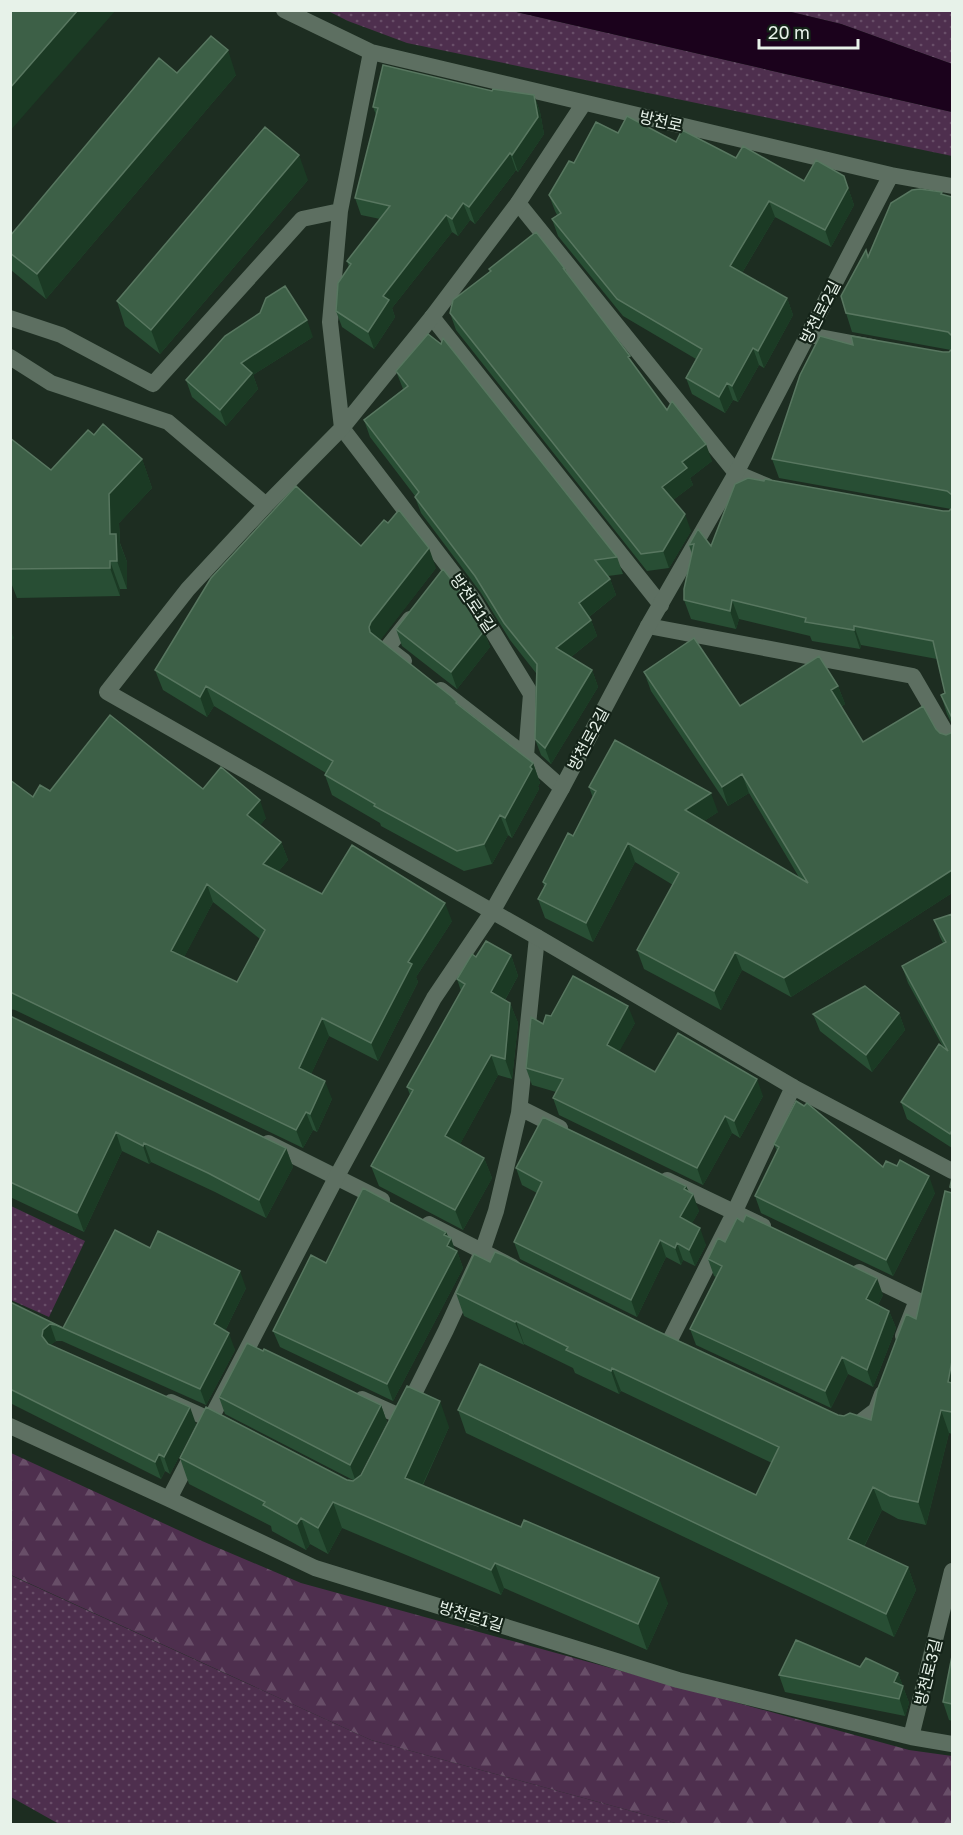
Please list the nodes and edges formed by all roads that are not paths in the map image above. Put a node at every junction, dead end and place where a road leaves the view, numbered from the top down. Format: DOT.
graph roads {
  1 [pos="284,10"];
  2 [pos="371,52"];
  3 [pos="584,103"];
  4 [pos="891,175"];
  5 [pos="952,186"];
  6 [pos="518,203"];
  7 [pos="340,212"];
  8 [pos="432,317"];
  9 [pos="10,318"];
  10 [pos="809,335"];
  11 [pos="886,349"];
  12 [pos="10,357"];
  13 [pos="342,428"];
  14 [pos="736,473"];
  15 [pos="788,490"];
  16 [pos="266,505"];
  17 [pos="661,605"];
  18 [pos="417,611"];
  19 [pos="648,626"];
  20 [pos="952,742"];
  21 [pos="525,756"];
  22 [pos="562,788"];
  23 [pos="492,912"];
  24 [pos="537,937"];
  25 [pos="793,1087"];
  26 [pos="520,1108"];
  27 [pos="573,1134"];
  28 [pos="257,1137"];
  29 [pos="648,1171"];
  30 [pos="952,1171"];
  31 [pos="337,1176"];
  32 [pos="734,1212"];
  33 [pos="777,1233"];
  34 [pos="482,1252"];
  35 [pos="842,1264"];
  36 [pos="522,1272"];
  37 [pos="668,1344"];
  38 [pos="896,1355"];
  39 [pos="888,1377"];
  40 [pos="348,1392"];
  41 [pos="157,1395"];
  42 [pos="211,1419"];
  43 [pos="830,1419"];
  44 [pos="10,1426"];
  45 [pos="233,1430"];
  46 [pos="169,1499"];
  47 [pos="952,1571"];
  48 [pos="911,1737"];
  49 [pos="952,1744"];
  1 -- 2 [label="street, 방천로"];
  2 -- 3 [label="street, 방천로"];
  2 -- 7 [label="street"];
  3 -- 4 [label="street, 방천로"];
  3 -- 6 [label="street"];
  4 -- 5 [label="street, 방천로"];
  4 -- 10 [label="street, 방천로2길"];
  6 -- 8 [label="street"];
  6 -- 14 [label="street"];
  7 -- 9 [label="street"];
  7 -- 13 [label="street"];
  8 -- 13 [label="street"];
  8 -- 17 [label="street"];
  10 -- 11 [label="street"];
  10 -- 14 [label="street, 방천로2길"];
  12 -- 16 [label="street"];
  13 -- 16 [label="street"];
  13 -- 21 [label="street, 방천로1길"];
  14 -- 15 [label="street"];
  14 -- 17 [label="street, 방천로2길"];
  16 -- 23 [label="street"];
  17 -- 19 [label="street, 방천로2길"];
  18 -- 21 [label="street"];
  19 -- 20 [label="street"];
  19 -- 22 [label="street, 방천로2길"];
  21 -- 22 [label="street"];
  22 -- 23 [label="street, 방천로2길"];
  23 -- 24 [label="street"];
  23 -- 31 [label="street, 방천로2길"];
  24 -- 25 [label="street"];
  24 -- 26 [label="street"];
  25 -- 30 [label="street"];
  25 -- 32 [label="street"];
  26 -- 27 [label="street"];
  26 -- 34 [label="street"];
  28 -- 31 [label="street"];
  29 -- 32 [label="street"];
  31 -- 34 [label="street"];
  31 -- 42 [label="street, 방천로2길"];
  32 -- 33 [label="street"];
  32 -- 37 [label="street"];
  34 -- 36 [label="street"];
  34 -- 40 [label="street"];
  35 -- 38 [label="street"];
  39 -- 43 [label="street"];
  41 -- 42 [label="street"];
  42 -- 45 [label="street"];
  42 -- 46 [label="street, 방천로2길"];
  44 -- 46 [label="street, 방천로1길"];
  46 -- 48 [label="street, 방천로1길"];
  47 -- 48 [label="street, 방천로3길"];
  48 -- 49 [label="street, 방천로1길"];
}
